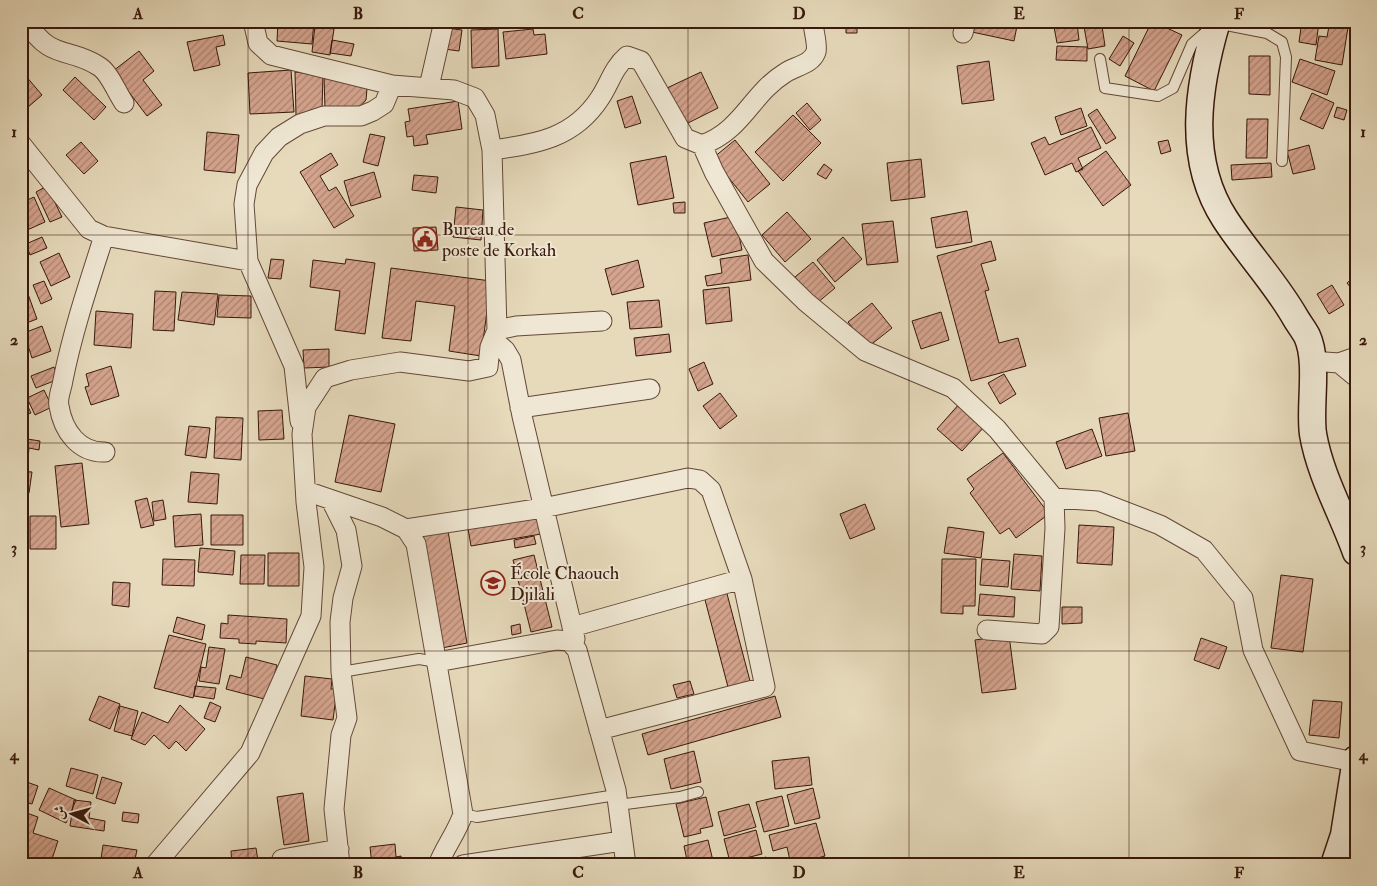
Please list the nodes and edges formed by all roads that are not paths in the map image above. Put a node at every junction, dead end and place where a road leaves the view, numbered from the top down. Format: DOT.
graph roads {
  1 [pos="26,21"];
  2 [pos="254,21"];
  3 [pos="444,21"];
  4 [pos="813,21"];
  5 [pos="1217,22"];
  6 [pos="1100,59"];
  7 [pos="392,85"];
  8 [pos="428,87"];
  9 [pos="124,104"];
  10 [pos="21,144"];
  11 [pos="702,145"];
  12 [pos="492,150"];
  13 [pos="1282,161"];
  14 [pos="104,236"];
  15 [pos="248,261"];
  16 [pos="602,320"];
  17 [pos="495,335"];
  18 [pos="1311,360"];
  19 [pos="1347,360"];
  20 [pos="1356,377"];
  21 [pos="650,389"];
  22 [pos="520,408"];
  23 [pos="105,452"];
  24 [pos="304,462"];
  25 [pos="306,491"];
  26 [pos="1054,498"];
  27 [pos="331,500"];
  28 [pos="543,508"];
  29 [pos="406,529"];
  30 [pos="1354,544"];
  31 [pos="742,579"];
  32 [pos="572,627"];
  33 [pos="988,630"];
  34 [pos="577,650"];
  35 [pos="437,662"];
  36 [pos="341,672"];
  37 [pos="599,730"];
  38 [pos="1356,761"];
  39 [pos="698,792"];
  40 [pos="617,800"];
  41 [pos="463,814"];
  42 [pos="622,841"];
  43 [pos="339,857"];
  44 [pos="21,861"];
  45 [pos="23,865"];
  46 [pos="155,865"];
  47 [pos="283,865"];
  48 [pos="438,865"];
  49 [pos="462,865"];
  50 [pos="626,865"];
  51 [pos="1334,865"];
  1 -- 9 [label="street"];
  2 -- 7 [label="street"];
  3 -- 8 [label="street"];
  4 -- 11 [label="street"];
  5 -- 6 [label="lane"];
  5 -- 13 [label="lane"];
  5 -- 18 [label="main road"];
  7 -- 8 [label="street"];
  7 -- 15 [label="street"];
  8 -- 12 [label="street"];
  10 -- 14 [label="street"];
  11 -- 12 [label="street"];
  11 -- 26 [label="street"];
  12 -- 17 [label="street"];
  14 -- 15 [label="street"];
  14 -- 23 [label="street"];
  15 -- 24 [label="street"];
  16 -- 17 [label="street"];
  17 -- 22 [label="street"];
  17 -- 24 [label="street"];
  18 -- 19 [label="street"];
  18 -- 30 [label="main road"];
  19 -- 20 [label="street"];
  21 -- 22 [label="street"];
  22 -- 28 [label="street"];
  24 -- 25 [label="street"];
  25 -- 27 [label="street"];
  25 -- 46 [label="street"];
  26 -- 33 [label="street"];
  26 -- 38 [label="street"];
  27 -- 29 [label="street"];
  27 -- 36 [label="street"];
  28 -- 29 [label="street"];
  28 -- 31 [label="street"];
  28 -- 32 [label="street"];
  29 -- 35 [label="street"];
  31 -- 32 [label="street"];
  31 -- 37 [label="street"];
  32 -- 34 [label="street"];
  34 -- 35 [label="street"];
  34 -- 37 [label="street"];
  35 -- 36 [label="lane"];
  35 -- 41 [label="street"];
  36 -- 43 [label="street"];
  37 -- 40 [label="street"];
  38 -- 51 [label="main road"];
  39 -- 40 [label="lane"];
  40 -- 41 [label="lane"];
  40 -- 42 [label="street"];
  41 -- 48 [label="street"];
  42 -- 49 [label="street"];
  42 -- 50 [label="street"];
  43 -- 47 [label="street"];
  44 -- 45 [label="lane"];
}
